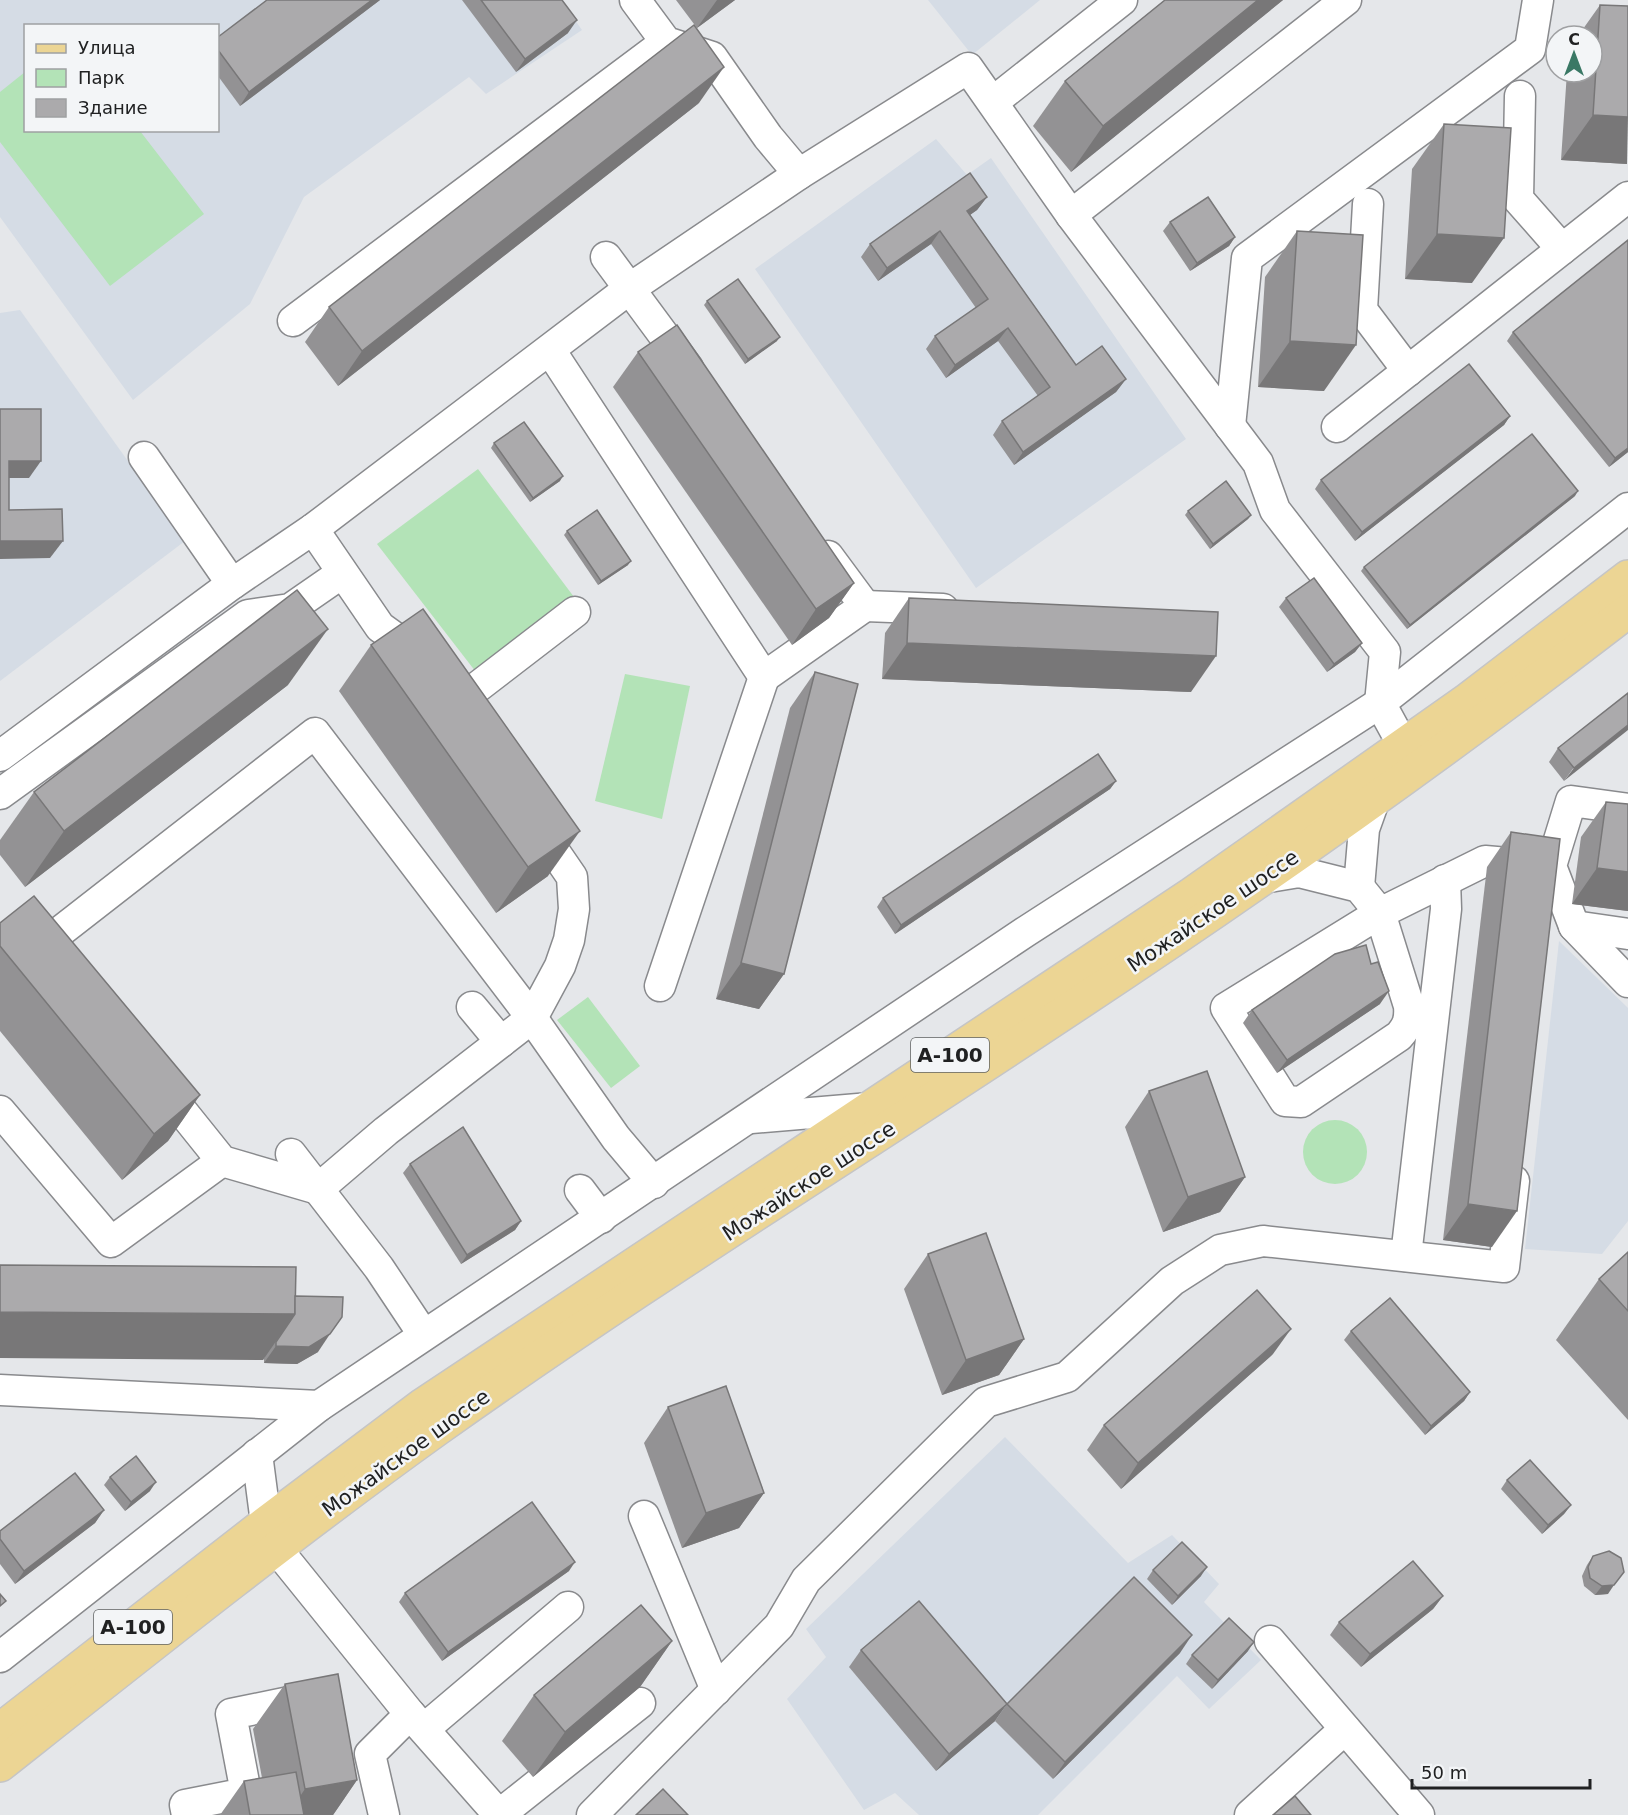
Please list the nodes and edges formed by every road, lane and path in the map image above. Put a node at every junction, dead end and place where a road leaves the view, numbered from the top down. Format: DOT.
graph roads {
  1 [pos="635,0"];
  2 [pos="1122,0"];
  3 [pos="1346,0"];
  4 [pos="1538,0"];
  5 [pos="666,42"];
  6 [pos="1520,96"];
  7 [pos="993,102"];
  8 [pos="799,174"];
  9 [pos="1628,197"];
  10 [pos="1368,204"];
  11 [pos="1071,215"];
  12 [pos="1562,249"];
  13 [pos="606,257"];
  14 [pos="629,289"];
  15 [pos="293,321"];
  16 [pos="550,350"];
  17 [pos="1408,371"];
  18 [pos="708,395"];
  19 [pos="1230,426"];
  20 [pos="1337,427"];
  21 [pos="144,457"];
  22 [pos="1628,508"];
  23 [pos="313,529"];
  24 [pos="808,529"];
  25 [pos="342,573"];
  26 [pos="1628,577"];
  27 [pos="232,584"];
  28 [pos="865,606"];
  29 [pos="969,610"];
  30 [pos="1628,611"];
  31 [pos="575,612"];
  32 [pos="765,677"];
  33 [pos="1380,703"];
  34 [pos="454,705"];
  35 [pos="473,734"];
  36 [pos="1402,745"];
  37 [pos="0,756"];
  38 [pos="0,794"];
  39 [pos="520,801"];
  40 [pos="1374,801"];
  41 [pos="1628,809"];
  42 [pos="1551,866"];
  43 [pos="1263,878"];
  44 [pos="1445,880"];
  45 [pos="1359,887"];
  46 [pos="1380,913"];
  47 [pos="1544,925"];
  48 [pos="1574,926"];
  49 [pos="1628,934"];
  50 [pos="1628,982"];
  51 [pos="81,983"];
  52 [pos="660,986"];
  53 [pos="472,1007"];
  54 [pos="532,1018"];
  55 [pos="501,1042"];
  56 [pos="147,1067"];
  57 [pos="870,1108"];
  58 [pos="0,1111"];
  59 [pos="747,1119"];
  60 [pos="1518,1149"];
  61 [pos="291,1154"];
  62 [pos="222,1161"];
  63 [pos="654,1183"];
  64 [pos="318,1189"];
  65 [pos="580,1190"];
  66 [pos="601,1218"];
  67 [pos="1406,1256"];
  68 [pos="423,1334"];
  69 [pos="0,1390"];
  70 [pos="319,1406"];
  71 [pos="257,1454"];
  72 [pos="644,1516"];
  73 [pos="271,1535"];
  74 [pos="568,1607"];
  75 [pos="1270,1641"];
  76 [pos="0,1657"];
  77 [pos="716,1689"];
  78 [pos="304,1700"];
  79 [pos="640,1703"];
  80 [pos="417,1722"];
  81 [pos="1345,1729"];
  82 [pos="0,1730"];
  83 [pos="0,1765"];
  84 [pos="187,1815"];
  85 [pos="384,1815"];
  86 [pos="499,1815"];
  87 [pos="592,1815"];
  88 [pos="1250,1815"];
  89 [pos="1419,1815"];
  1 -- 5 [label="street"];
  2 -- 7 [label="street"];
  3 -- 11 [label="street"];
  4 -- 19 [label="street"];
  5 -- 8 [label="street"];
  5 -- 15 [label="street"];
  6 -- 12 [label="street"];
  7 -- 8 [label="street"];
  7 -- 11 [label="street"];
  8 -- 14 [label="street"];
  9 -- 12 [label="street"];
  10 -- 17 [label="street"];
  11 -- 19 [label="street"];
  12 -- 17 [label="street"];
  13 -- 14 [label="street"];
  14 -- 16 [label="street"];
  14 -- 18 [label="street"];
  16 -- 23 [label="street"];
  16 -- 32 [label="street"];
  17 -- 20 [label="street"];
  19 -- 33 [label="street"];
  21 -- 27 [label="street"];
  22 -- 33 [label="street"];
  23 -- 25 [label="street"];
  23 -- 27 [label="street"];
  24 -- 28 [label="street"];
  25 -- 34 [label="street"];
  25 -- 38 [label="street"];
  26 -- 36 [label="main road, Можайское шоссе / А-100"];
  27 -- 37 [label="street"];
  28 -- 29 [label="street"];
  28 -- 32 [label="street"];
  30 -- 40 [label="main road, Можайское шоссе / А-100"];
  31 -- 34 [label="street"];
  32 -- 52 [label="street"];
  33 -- 36 [label="street"];
  33 -- 59 [label="street"];
  34 -- 35 [label="street"];
  36 -- 57 [label="main road, Можайское шоссе / А-100"];
  39 -- 54 [label="street"];
  40 -- 43 [label="main road, Можайское шоссе / А-100"];
  40 -- 45 [label="street"];
  41 -- 42 [label="street"];
  42 -- 44 [label="street"];
  42 -- 47 [label="street"];
  42 -- 48 [label="street"];
  43 -- 45 [label="street"];
  43 -- 73 [label="main road, Можайское шоссе / А-100"];
  44 -- 46 [label="street"];
  44 -- 67 [label="street"];
  45 -- 46 [label="street"];
  46 -- 46 [label="street"];
  48 -- 49 [label="street"];
  48 -- 50 [label="street"];
  51 -- 54 [label="street"];
  53 -- 55 [label="street"];
  54 -- 55 [label="street"];
  54 -- 63 [label="street"];
  55 -- 64 [label="street"];
  56 -- 62 [label="street"];
  57 -- 59 [label="street"];
  57 -- 73 [label="main road, Можайское шоссе / А-100"];
  58 -- 62 [label="street"];
  59 -- 63 [label="street"];
  60 -- 67 [label="street"];
  61 -- 64 [label="street"];
  62 -- 64 [label="street"];
  63 -- 66 [label="street"];
  64 -- 68 [label="street"];
  65 -- 66 [label="street"];
  66 -- 68 [label="street"];
  67 -- 77 [label="street"];
  68 -- 70 [label="street"];
  69 -- 70 [label="street"];
  70 -- 71 [label="street"];
  71 -- 73 [label="street"];
  71 -- 76 [label="street"];
  72 -- 77 [label="street"];
  73 -- 80 [label="street"];
  73 -- 82 [label="main road, Можайское шоссе / А-100"];
  73 -- 83 [label="main road, Можайское шоссе / А-100"];
  74 -- 80 [label="street"];
  75 -- 81 [label="street"];
  77 -- 87 [label="street"];
  78 -- 84 [label="street"];
  79 -- 86 [label="street"];
  80 -- 85 [label="street"];
  80 -- 86 [label="street"];
  81 -- 88 [label="street"];
  81 -- 89 [label="street"];
}
